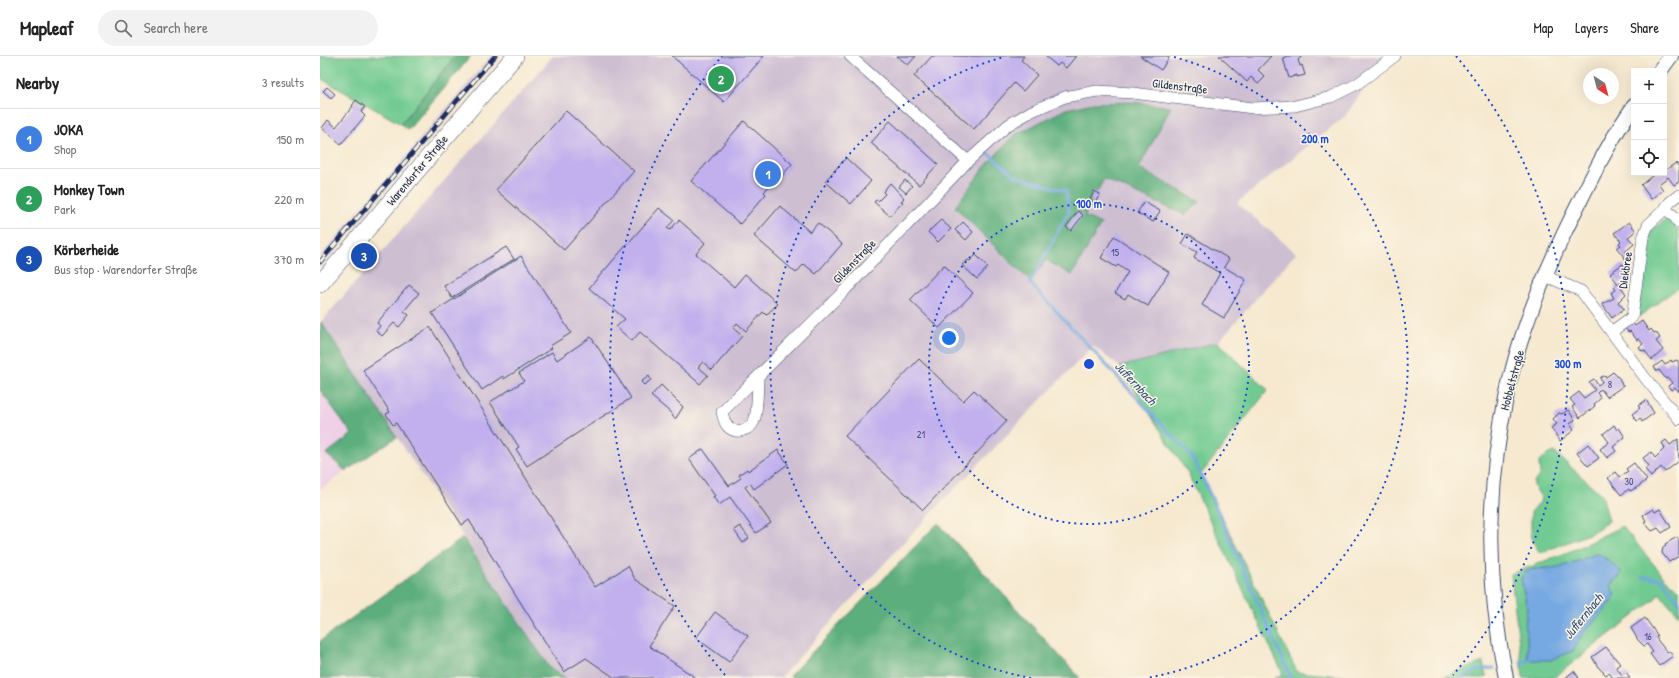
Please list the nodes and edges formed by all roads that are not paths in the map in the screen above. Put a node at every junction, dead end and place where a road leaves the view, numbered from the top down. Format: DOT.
graph roads {
  1 [pos="515,56"];
  2 [pos="850,56"];
  3 [pos="1396,56"];
  4 [pos="1671,56"];
  5 [pos="1662,68"];
  6 [pos="1631,111"];
  7 [pos="968,162"];
  8 [pos="1679,195"];
  9 [pos="1665,209"];
  10 [pos="1679,223"];
  11 [pos="1546,276"];
  12 [pos="320,284"];
  13 [pos="1611,332"];
  14 [pos="758,377"];
  15 [pos="1679,419"];
  16 [pos="1506,678"];
  1 -- 12 [label="main road, Warendorfer Straße"];
  2 -- 7 [label="street"];
  3 -- 7 [label="street, Gildenstraße"];
  4 -- 5 [label="street"];
  6 -- 11 [label="street, Hobbeltstraße"];
  7 -- 14 [label="street, Gildenstraße"];
  8 -- 9 [label="street, Diekbree"];
  9 -- 10 [label="street"];
  9 -- 13 [label="street, Diekbree"];
  11 -- 13 [label="street"];
  11 -- 16 [label="street, Hobbeltstraße"];
  13 -- 15 [label="street"];
  14 -- 14 [label="street, Gildenstraße"];
}
